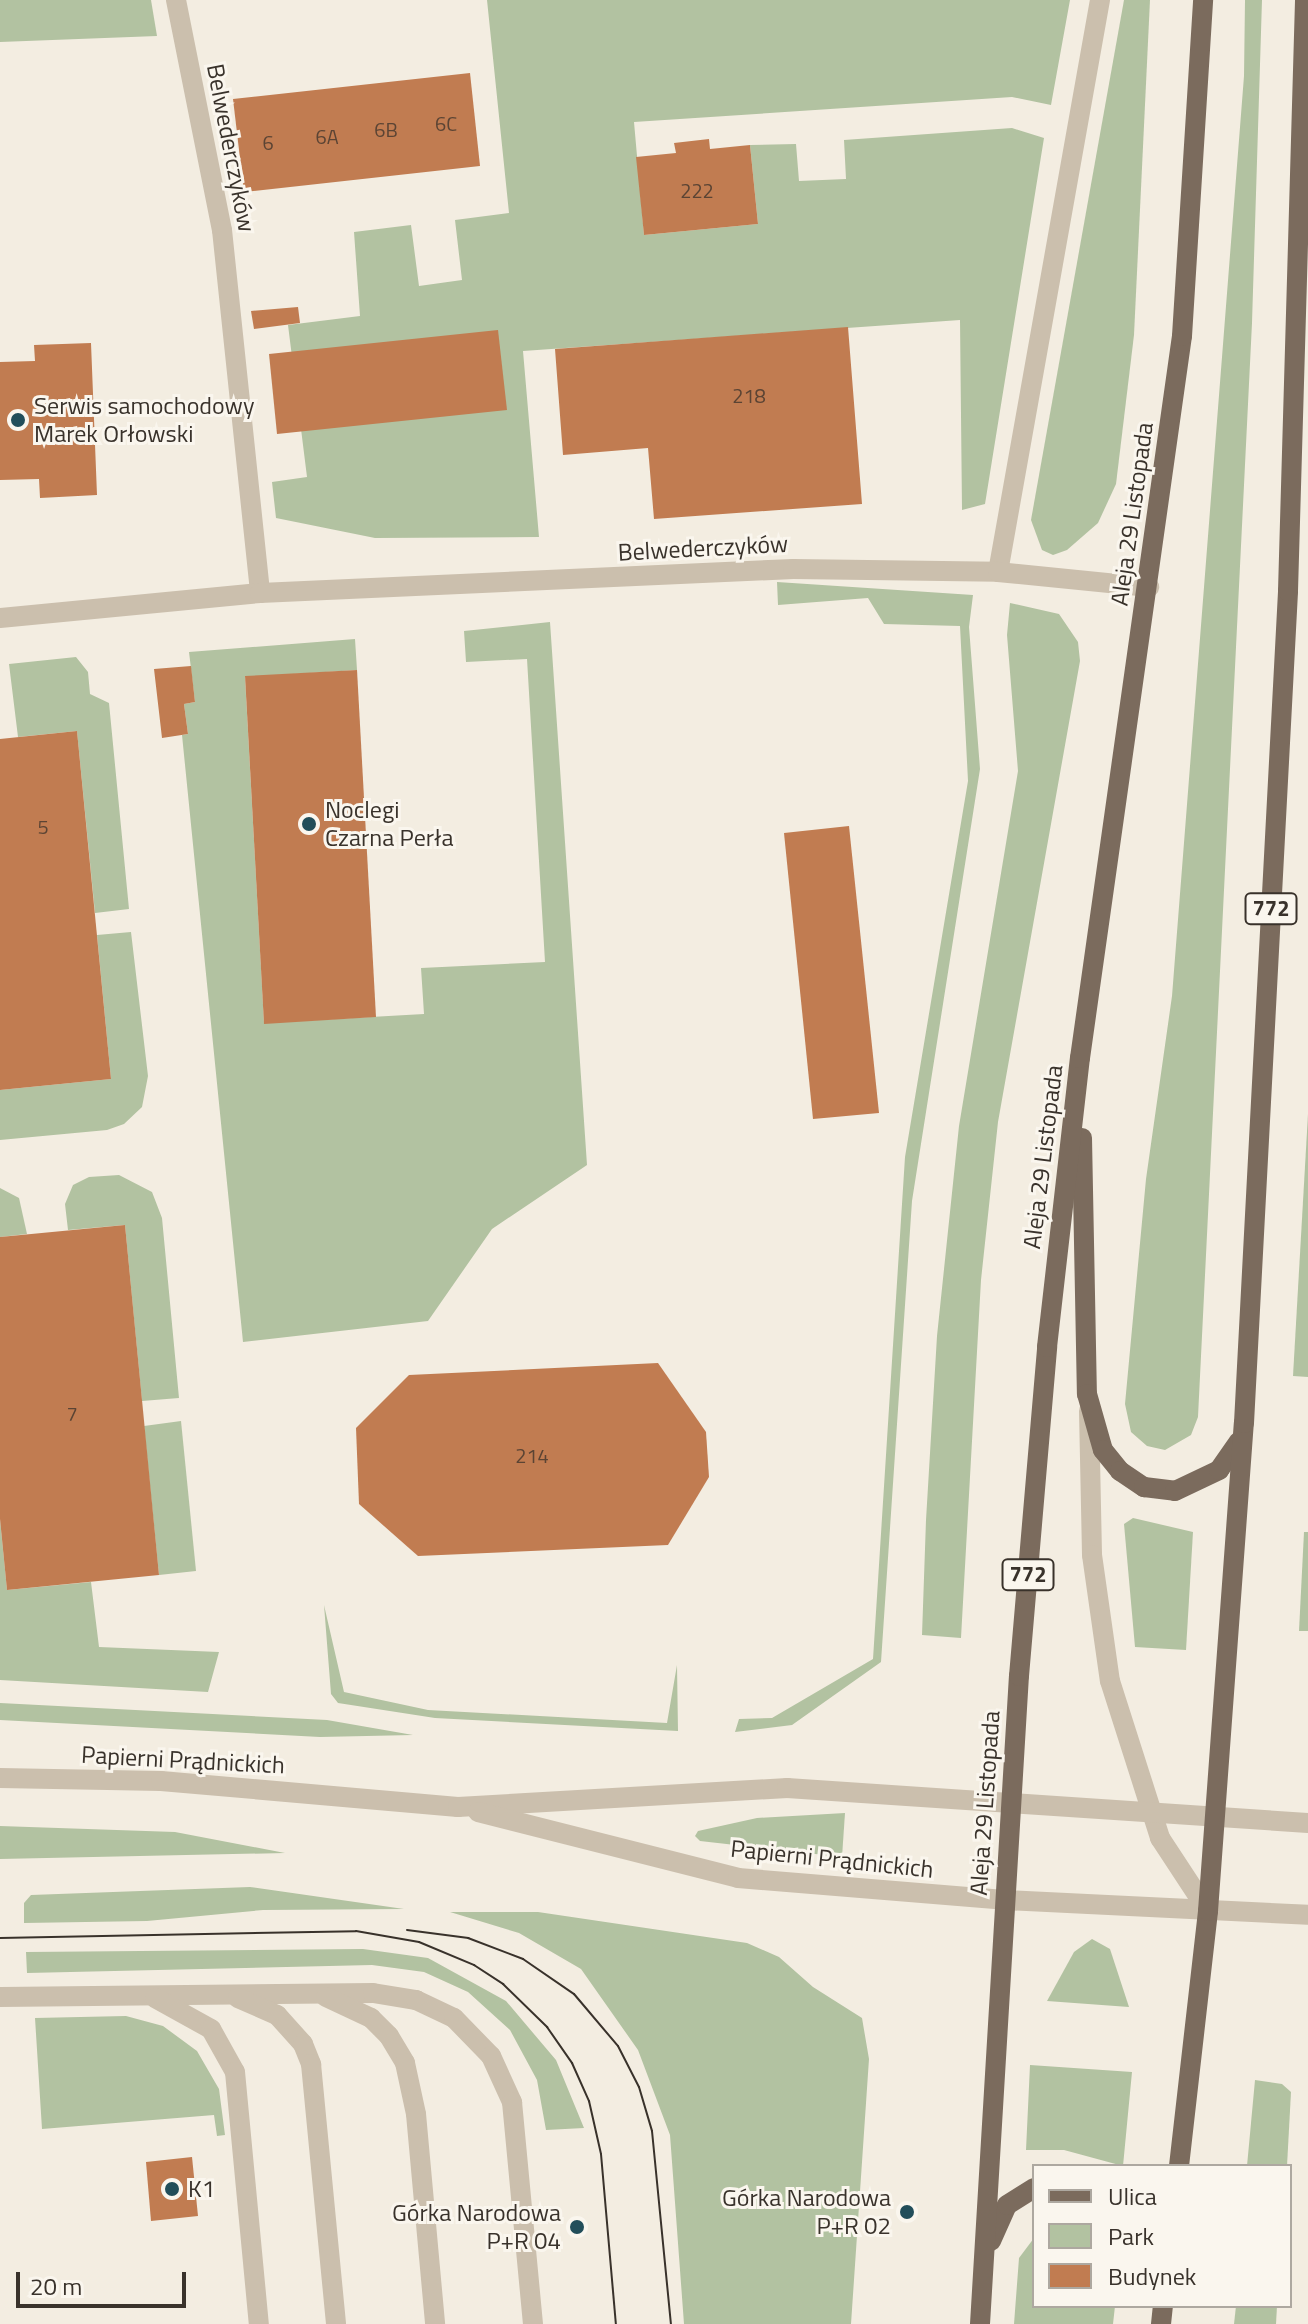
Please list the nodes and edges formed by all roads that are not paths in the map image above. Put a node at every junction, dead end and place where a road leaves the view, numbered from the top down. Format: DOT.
graph roads {
  1 [pos="176,0"];
  2 [pos="1100,0"];
  3 [pos="1203,0"];
  4 [pos="1305,0"];
  5 [pos="998,572"];
  6 [pos="1149,587"];
  7 [pos="260,593"];
  8 [pos="0,618"];
  9 [pos="1080,1058"];
  10 [pos="1088,1410"];
  11 [pos="1244,1423"];
  12 [pos="0,1778"];
  13 [pos="1010,1803"];
  14 [pos="458,1807"];
  15 [pos="1149,1810"];
  16 [pos="1216,1816"];
  17 [pos="1308,1823"];
  18 [pos="1004,1900"];
  19 [pos="1208,1911"];
  20 [pos="1308,1915"];
  21 [pos="295,1991"];
  22 [pos="195,1993"];
  23 [pos="127,1994"];
  24 [pos="0,1997"];
  25 [pos="1179,2164"];
  26 [pos="1032,2190"];
  27 [pos="982,2273"];
  28 [pos="259,2324"];
  29 [pos="336,2324"];
  30 [pos="435,2324"];
  31 [pos="533,2324"];
  32 [pos="980,2324"];
  1 -- 7 [label="street, Belwederczyków"];
  2 -- 5 [label="street"];
  3 -- 6 [label="main road, Aleja 29 Listopada / 772"];
  4 -- 11 [label="main road, 772"];
  5 -- 6 [label="street, Belwederczyków"];
  5 -- 7 [label="street, Belwederczyków"];
  6 -- 9 [label="main road, Aleja 29 Listopada / 772"];
  7 -- 8 [label="street, Belwederczyków"];
  9 -- 10 [label="main road"];
  9 -- 13 [label="main road, Aleja 29 Listopada / 772"];
  10 -- 11 [label="main road"];
  10 -- 15 [label="street"];
  11 -- 16 [label="main road, 772"];
  12 -- 14 [label="street, Papierni Prądnickich"];
  13 -- 14 [label="street, Papierni Prądnickich"];
  13 -- 15 [label="street, Papierni Prądnickich"];
  13 -- 18 [label="main road, Aleja 29 Listopada / 772"];
  14 -- 18 [label="street, Papierni Prądnickich"];
  15 -- 16 [label="street, Papierni Prądnickich"];
  15 -- 19 [label="street"];
  16 -- 17 [label="street, Papierni Prądnickich"];
  16 -- 19 [label="main road, 772"];
  18 -- 19 [label="street, Papierni Prądnickich"];
  18 -- 27 [label="main road, Aleja 29 Listopada / 772"];
  19 -- 20 [label="street, Papierni Prądnickich"];
  19 -- 25 [label="main road, 772"];
  21 -- 22 [label="street"];
  21 -- 30 [label="street"];
  21 -- 31 [label="street"];
  22 -- 23 [label="street"];
  22 -- 29 [label="street"];
  23 -- 24 [label="street"];
  23 -- 28 [label="street"];
  26 -- 27 [label="main road"];
  27 -- 32 [label="main road, Aleja 29 Listopada / 772"];
}
